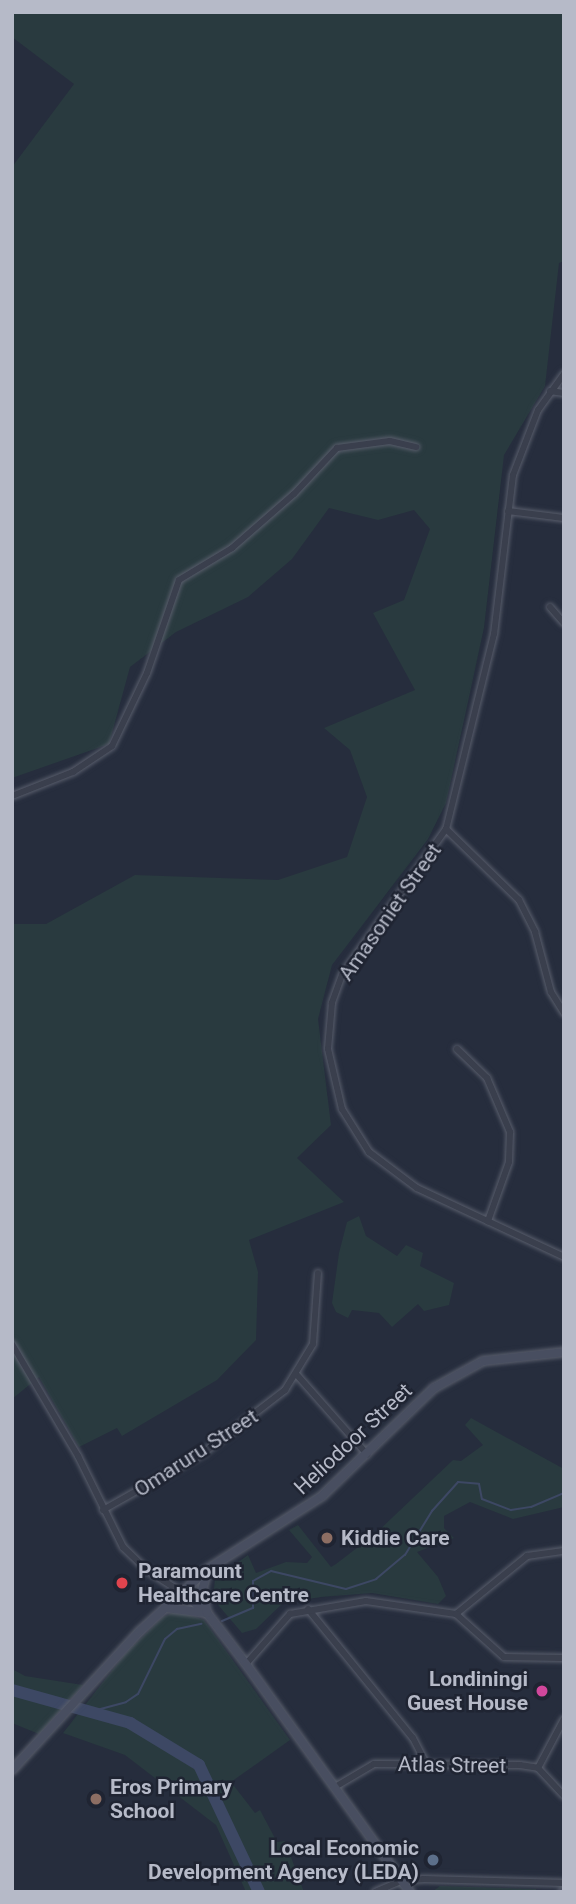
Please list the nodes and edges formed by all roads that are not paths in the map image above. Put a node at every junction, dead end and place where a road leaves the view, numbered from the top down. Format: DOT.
graph roads {
  1 [pos="564,374"];
  2 [pos="550,391"];
  3 [pos="564,393"];
  4 [pos="416,447"];
  5 [pos="508,511"];
  6 [pos="564,518"];
  7 [pos="550,607"];
  8 [pos="564,623"];
  9 [pos="12,796"];
  10 [pos="446,829"];
  11 [pos="564,1013"];
  12 [pos="457,1049"];
  13 [pos="488,1221"];
  14 [pos="564,1258"];
  15 [pos="318,1273"];
  16 [pos="12,1344"];
  17 [pos="564,1352"];
  18 [pos="297,1375"];
  19 [pos="367,1454"];
  20 [pos="103,1510"];
  21 [pos="564,1550"];
  22 [pos="208,1569"];
  23 [pos="183,1593"];
  24 [pos="166,1608"];
  25 [pos="308,1609"];
  26 [pos="207,1613"];
  27 [pos="456,1615"];
  28 [pos="564,1658"];
  29 [pos="246,1664"];
  30 [pos="564,1719"];
  31 [pos="427,1765"];
  32 [pos="538,1768"];
  33 [pos="12,1770"];
  34 [pos="335,1787"];
  35 [pos="564,1796"];
  36 [pos="401,1881"];
  37 [pos="564,1883"];
  38 [pos="375,1892"];
  39 [pos="410,1892"];
  1 -- 2 [label="street, Amasoniet Street"];
  2 -- 3 [label="street"];
  2 -- 5 [label="street, Amasoniet Street"];
  4 -- 9 [label="street"];
  5 -- 6 [label="street"];
  5 -- 10 [label="street, Amasoniet Street"];
  7 -- 8 [label="street"];
  10 -- 11 [label="street"];
  10 -- 13 [label="street, Amasoniet Street"];
  12 -- 13 [label="street"];
  13 -- 14 [label="street, Amasoniet Street"];
  15 -- 18 [label="street, Omaruru Street"];
  16 -- 20 [label="street"];
  17 -- 19 [label="street, Heliodoor Street"];
  18 -- 19 [label="street"];
  18 -- 20 [label="street, Omaruru Street"];
  19 -- 22 [label="street, Heliodoor Street"];
  20 -- 23 [label="street"];
  21 -- 27 [label="street"];
  22 -- 23 [label="street, Heliodoor Street"];
  22 -- 26 [label="street"];
  23 -- 24 [label="street, Heliodoor Street"];
  23 -- 26 [label="street"];
  24 -- 26 [label="street"];
  24 -- 33 [label="street, Heliodoor Street"];
  25 -- 27 [label="street"];
  25 -- 29 [label="street"];
  25 -- 31 [label="street"];
  26 -- 29 [label="street"];
  27 -- 28 [label="street"];
  29 -- 34 [label="street"];
  30 -- 32 [label="street"];
  31 -- 32 [label="street, Atlas Street"];
  31 -- 34 [label="street, Atlas Street"];
  32 -- 35 [label="street"];
  34 -- 36 [label="street"];
  36 -- 37 [label="street"];
  36 -- 38 [label="street"];
  36 -- 39 [label="street"];
}
